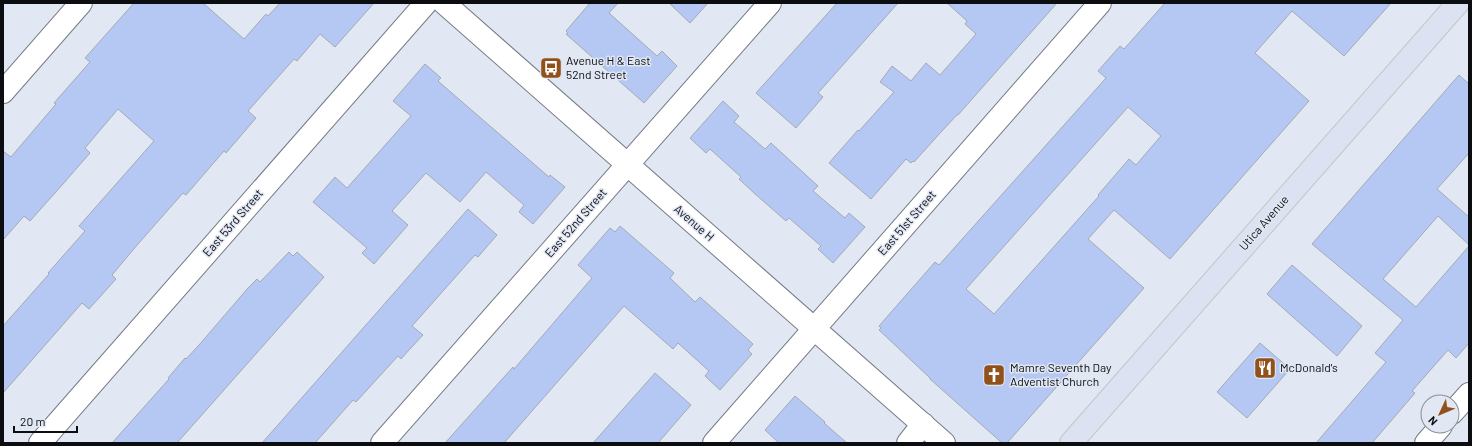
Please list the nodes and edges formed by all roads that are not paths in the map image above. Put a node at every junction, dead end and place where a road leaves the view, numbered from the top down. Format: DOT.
graph roads {
  1 [pos="82,3"];
  2 [pos="426,3"];
  3 [pos="444,3"];
  4 [pos="770,3"];
  5 [pos="1100,3"];
  6 [pos="1458,3"];
  7 [pos="3,92"];
  8 [pos="628,164"];
  9 [pos="814,329"];
  10 [pos="1469,394"];
  11 [pos="1460,404"];
  12 [pos="923,424"];
  13 [pos="1434,434"];
  14 [pos="40,443"];
  15 [pos="382,443"];
  16 [pos="714,443"];
  17 [pos="908,443"];
  18 [pos="944,443"];
  19 [pos="1071,443"];
  20 [pos="1426,443"];
  1 -- 7 [label="street"];
  2 -- 14 [label="street, East 53rd Street"];
  3 -- 8 [label="street, Avenue H"];
  4 -- 8 [label="street, East 52nd Street"];
  5 -- 9 [label="street, East 51st Street"];
  6 -- 19 [label="main road, Utica Avenue"];
  8 -- 9 [label="street, Avenue H"];
  8 -- 15 [label="street, East 52nd Street"];
  9 -- 12 [label="street, Avenue H"];
  9 -- 16 [label="street, East 51st Street"];
  10 -- 11 [label="street"];
  12 -- 17 [label="street"];
  12 -- 18 [label="street, Avenue H"];
  13 -- 20 [label="street"];
}
